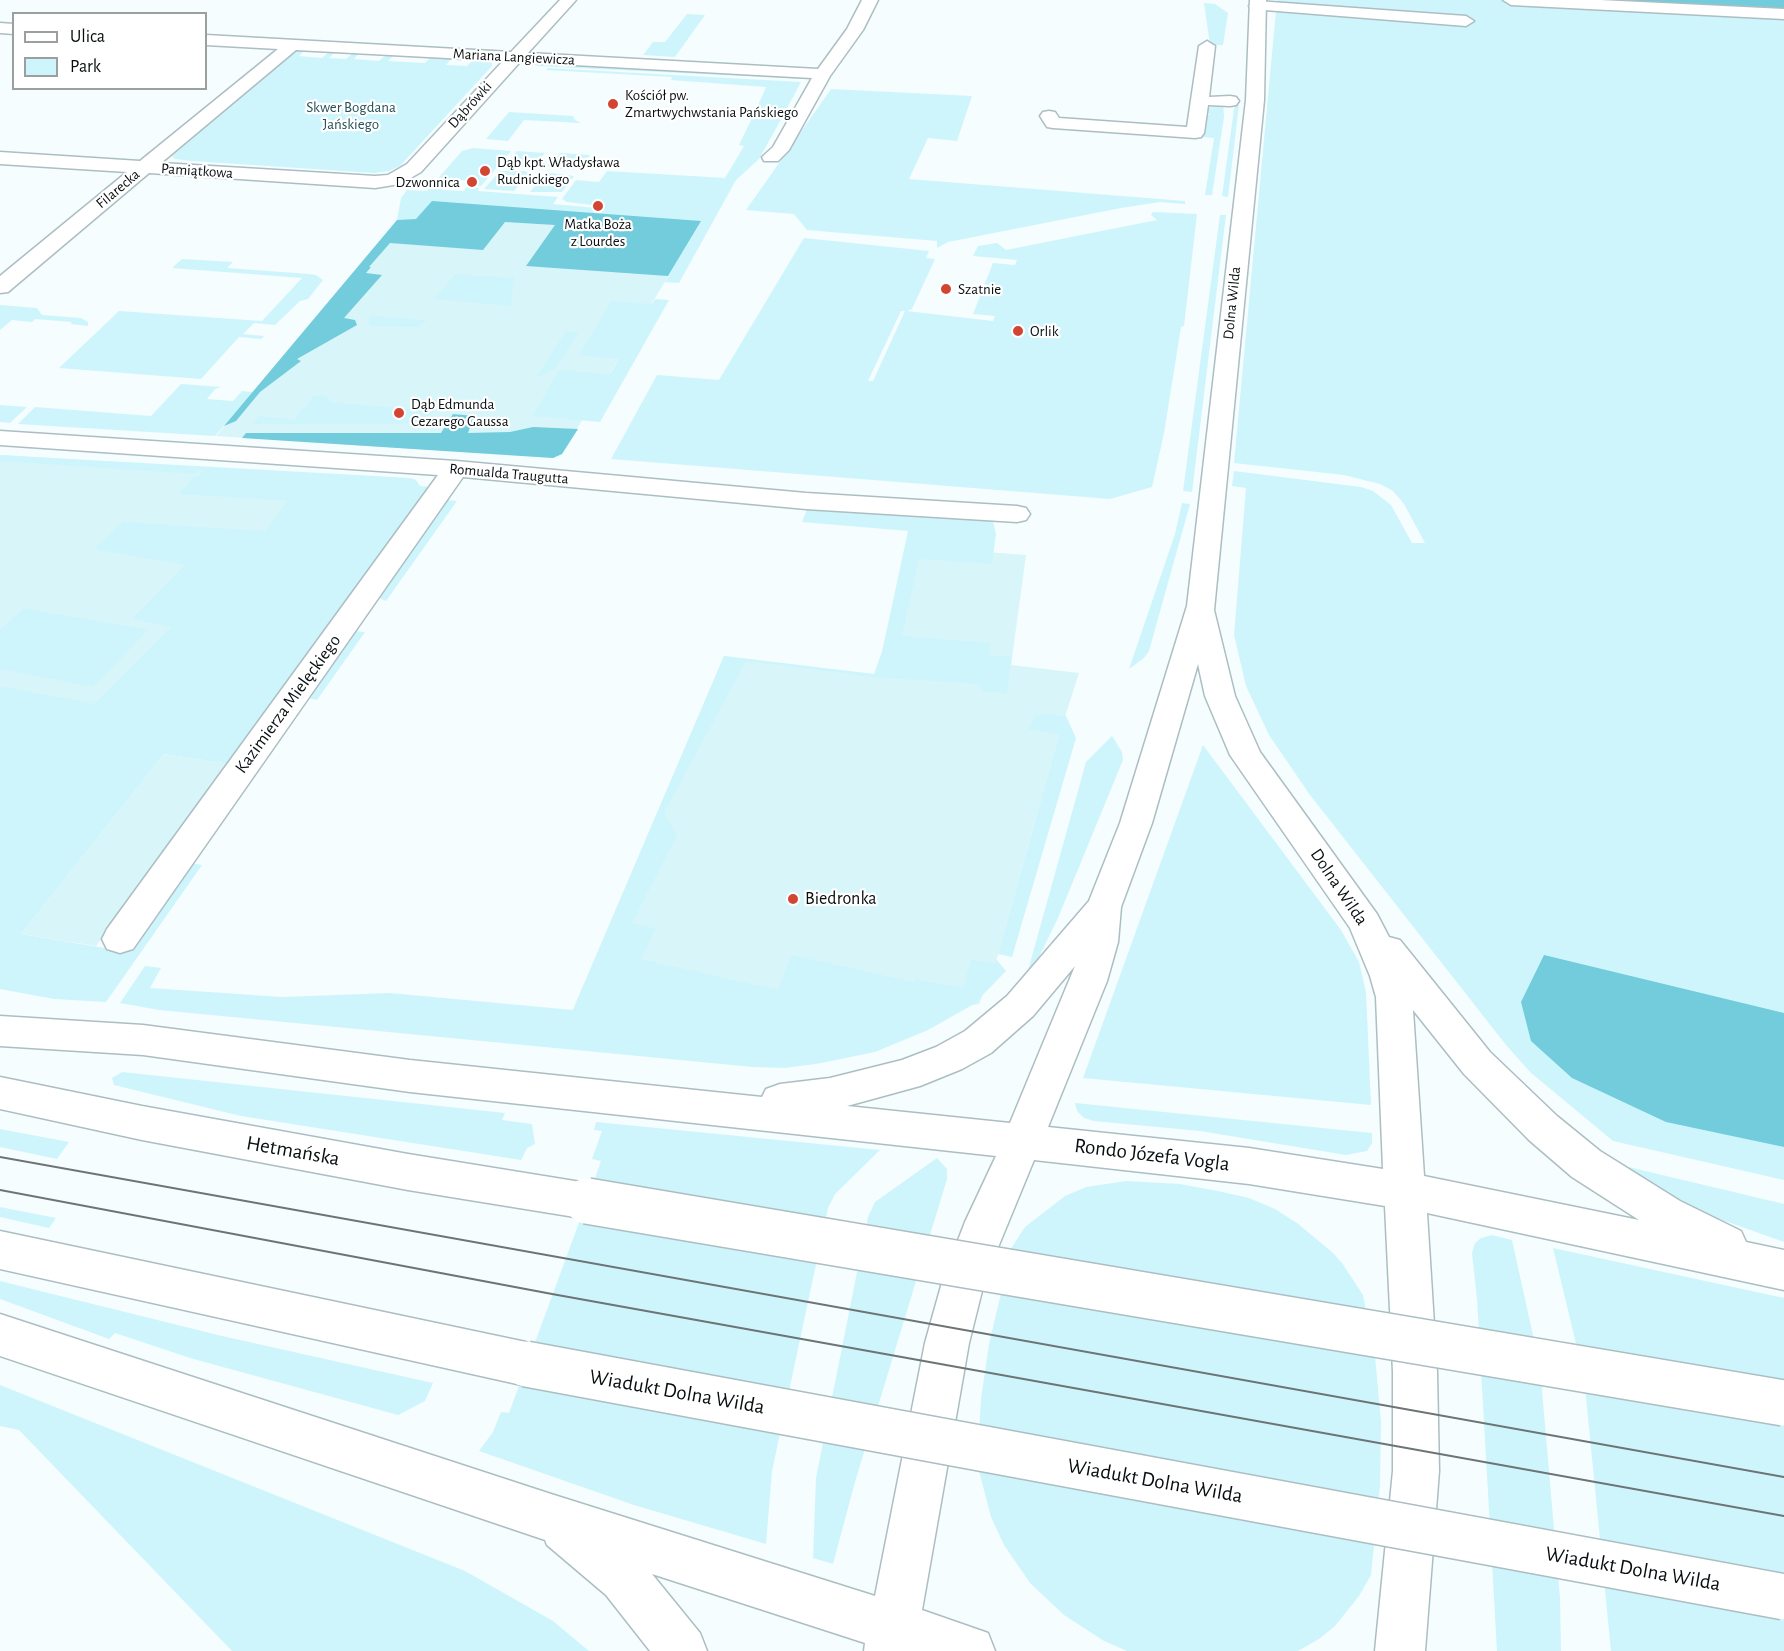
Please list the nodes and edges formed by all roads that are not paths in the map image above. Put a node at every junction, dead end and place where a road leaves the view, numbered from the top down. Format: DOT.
graph roads {
  1 [pos="568,0"];
  2 [pos="870,0"];
  3 [pos="1511,0"];
  4 [pos="1257,3"];
  5 [pos="1784,14"];
  6 [pos="1466,21"];
  7 [pos="207,40"];
  8 [pos="292,45"];
  9 [pos="1207,46"];
  10 [pos="514,57"];
  11 [pos="822,74"];
  12 [pos="1212,101"];
  13 [pos="1230,101"];
  14 [pos="1049,116"];
  15 [pos="771,157"];
  16 [pos="0,158"];
  17 [pos="144,168"];
  18 [pos="393,180"];
  19 [pos="0,287"];
  20 [pos="0,438"];
  21 [pos="456,469"];
  22 [pos="1017,514"];
  23 [pos="1201,606"];
  24 [pos="1104,907"];
  25 [pos="1365,923"];
  26 [pos="120,939"];
  27 [pos="0,1031"];
  28 [pos="0,1093"];
  29 [pos="702,1106"];
  30 [pos="1023,1140"];
  31 [pos="1406,1191"];
  32 [pos="0,1250"];
  33 [pos="1784,1268"];
  34 [pos="0,1335"];
  35 [pos="1784,1403"];
  36 [pos="551,1518"];
  37 [pos="1784,1597"];
  38 [pos="891,1639"];
  39 [pos="682,1651"];
  40 [pos="970,1651"];
  41 [pos="1400,1651"];
  1 -- 10 [label="street, Dąbrówki"];
  2 -- 11 [label="street"];
  3 -- 5 [label="street"];
  4 -- 6 [label="street"];
  4 -- 23 [label="street, Dolna Wilda"];
  7 -- 8 [label="street, Mariana Langiewicza"];
  8 -- 10 [label="street, Mariana Langiewicza"];
  8 -- 17 [label="street, Filarecka"];
  9 -- 14 [label="street"];
  10 -- 11 [label="street, Mariana Langiewicza"];
  10 -- 18 [label="street, Dąbrówki"];
  11 -- 15 [label="street"];
  12 -- 13 [label="street"];
  16 -- 17 [label="street, Pamiątkowa"];
  17 -- 18 [label="street, Pamiątkowa"];
  17 -- 19 [label="street, Filarecka"];
  20 -- 21 [label="street, Romualda Traugutta"];
  21 -- 22 [label="street, Romualda Traugutta"];
  21 -- 26 [label="street, Kazimierza Mielęckiego"];
  23 -- 24 [label="street, Dolna Wilda"];
  23 -- 25 [label="street, Dolna Wilda"];
  24 -- 29 [label="street"];
  24 -- 30 [label="street, Dolna Wilda"];
  25 -- 31 [label="street, Dolna Wilda"];
  25 -- 33 [label="street"];
  27 -- 29 [label="street"];
  28 -- 35 [label="street, Hetmańska, bridge"];
  29 -- 30 [label="street, Rondo Józefa Vogla"];
  30 -- 31 [label="street, Rondo Józefa Vogla"];
  30 -- 38 [label="street"];
  31 -- 33 [label="street, Rondo Józefa Vogla"];
  31 -- 41 [label="street"];
  32 -- 37 [label="street, Wiadukt Dolna Wilda, bridge"];
  34 -- 36 [label="street"];
  36 -- 38 [label="street"];
  36 -- 39 [label="street"];
  38 -- 40 [label="street"];
}
